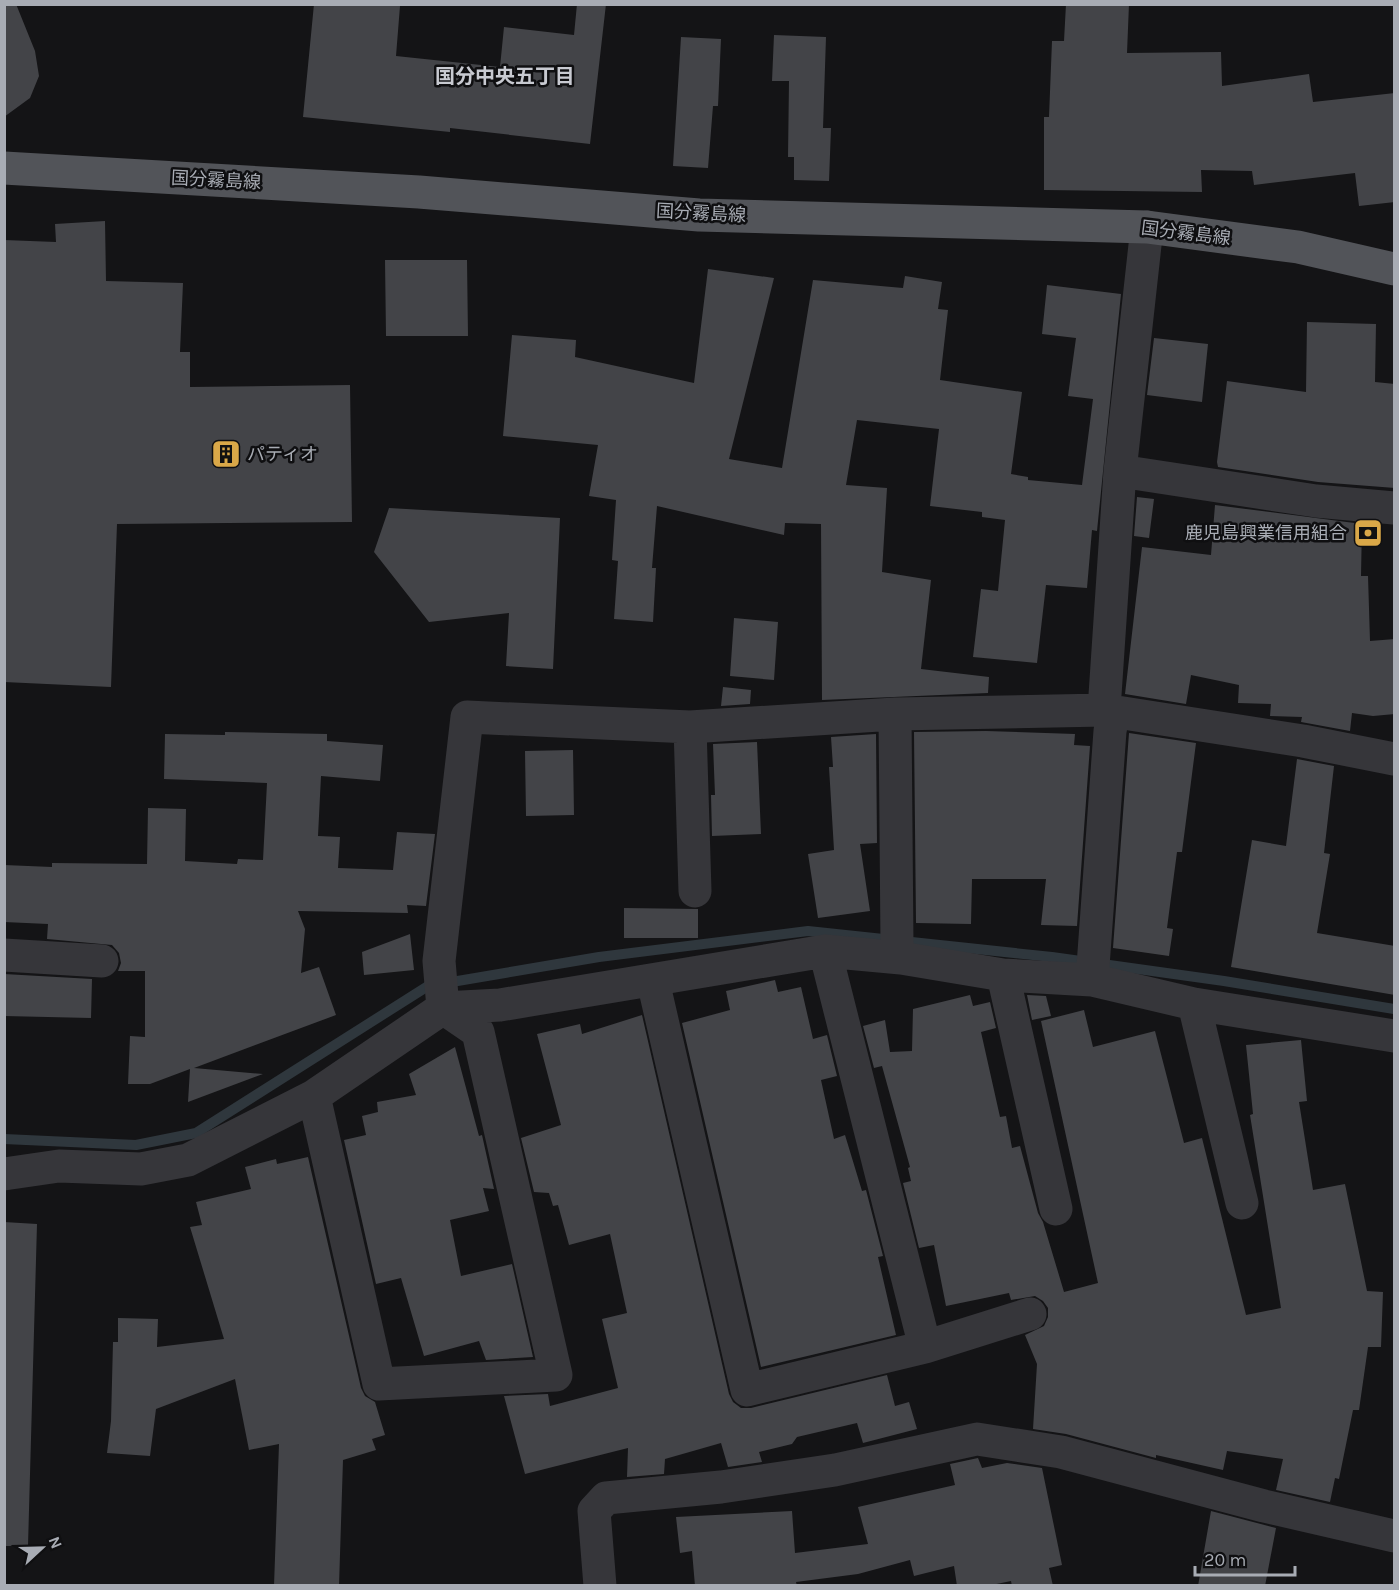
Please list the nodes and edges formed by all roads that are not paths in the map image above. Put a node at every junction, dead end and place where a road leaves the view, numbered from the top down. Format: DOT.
graph roads {
  1 [pos="4,168"];
  2 [pos="1147,227"];
  3 [pos="1395,269"];
  4 [pos="1120,471"];
  5 [pos="1395,508"];
  6 [pos="1109,711"];
  7 [pos="895,714"];
  8 [pos="690,727"];
  9 [pos="1395,759"];
  10 [pos="695,891"];
  11 [pos="898,941"];
  12 [pos="825,951"];
  13 [pos="4,956"];
  14 [pos="102,961"];
  15 [pos="1094,966"];
  16 [pos="1004,975"];
  17 [pos="653,981"];
  18 [pos="441,988"];
  19 [pos="1194,1004"];
  20 [pos="1395,1036"];
  21 [pos="314,1096"];
  22 [pos="4,1174"];
  23 [pos="1242,1203"];
  24 [pos="1056,1209"];
  25 [pos="1030,1314"];
  26 [pos="925,1347"];
  27 [pos="1395,1536"];
  28 [pos="600,1586"];
  1 -- 2 [label="main road, 国分霧島線"];
  2 -- 3 [label="main road, 国分霧島線"];
  2 -- 4 [label="street"];
  4 -- 5 [label="street"];
  4 -- 6 [label="street"];
  6 -- 7 [label="street"];
  6 -- 9 [label="street"];
  6 -- 15 [label="street"];
  7 -- 8 [label="street"];
  7 -- 11 [label="street"];
  8 -- 10 [label="street"];
  8 -- 18 [label="street"];
  11 -- 12 [label="street"];
  11 -- 16 [label="street"];
  12 -- 17 [label="street"];
  12 -- 26 [label="street"];
  13 -- 14 [label="street"];
  15 -- 16 [label="street"];
  15 -- 19 [label="street"];
  16 -- 24 [label="street"];
  17 -- 18 [label="street"];
  17 -- 26 [label="street"];
  18 -- 21 [label="street"];
  18 -- 21 [label="street"];
  19 -- 20 [label="street"];
  19 -- 23 [label="street"];
  21 -- 22 [label="street"];
  25 -- 26 [label="street"];
  27 -- 28 [label="street"];
}
